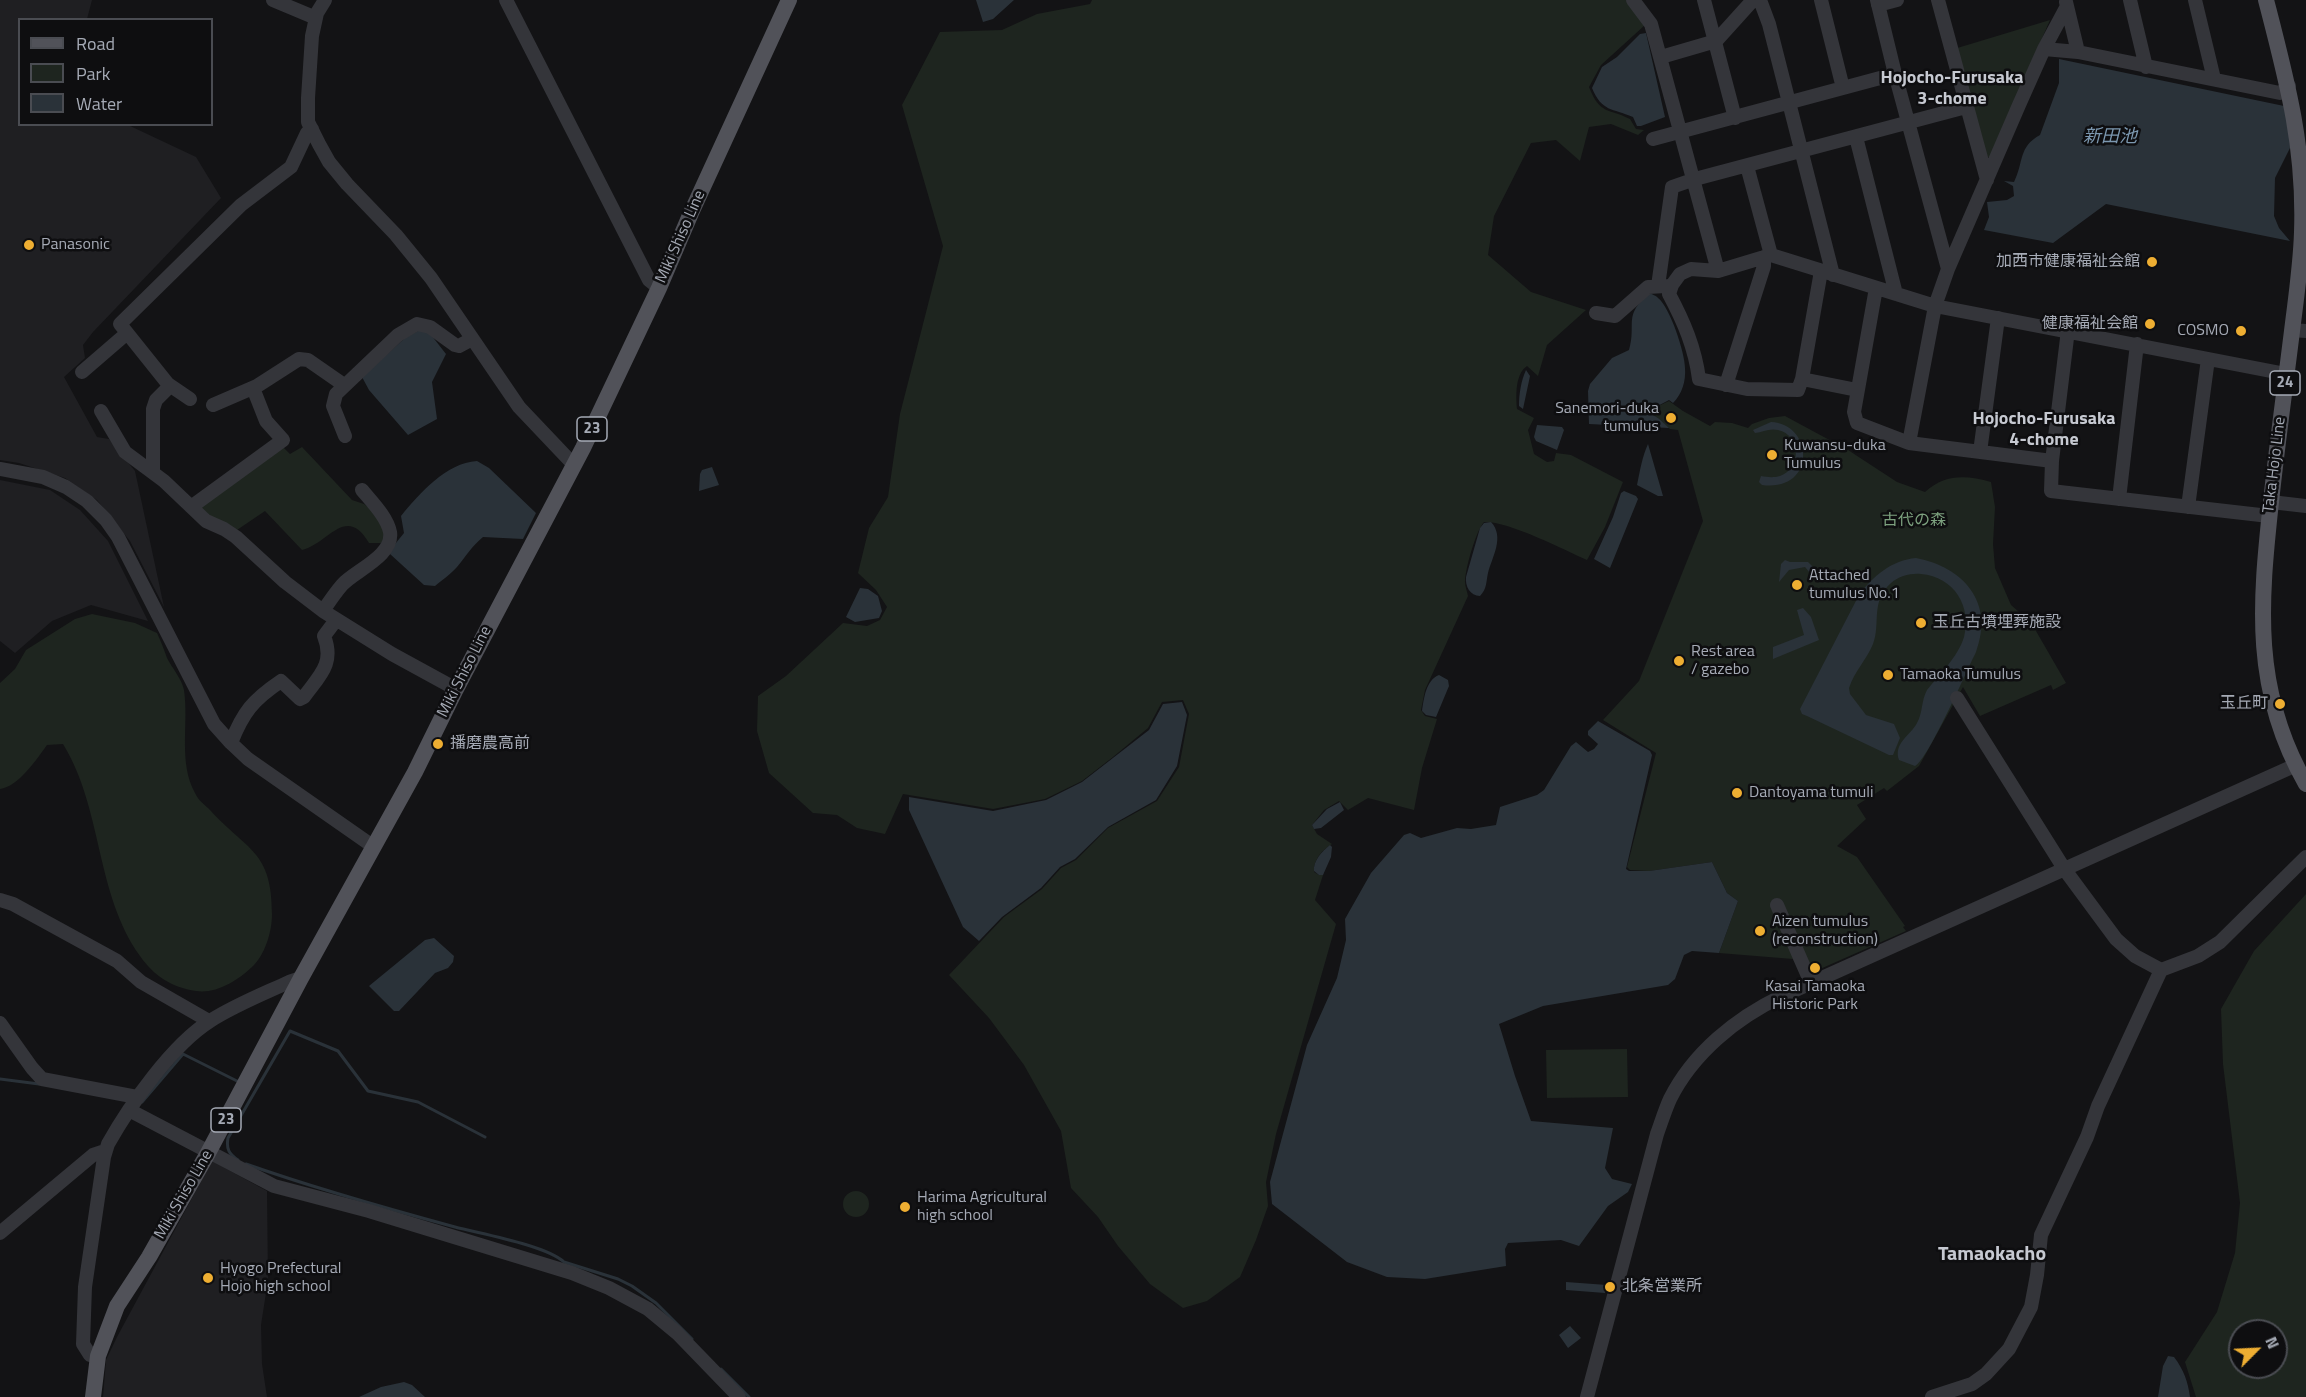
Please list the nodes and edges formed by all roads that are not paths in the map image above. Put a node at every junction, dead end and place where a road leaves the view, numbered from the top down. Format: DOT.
graph roads {
  1 [pos="273,0"];
  2 [pos="325,0"];
  3 [pos="506,0"];
  4 [pos="789,0"];
  5 [pos="1704,0"];
  6 [pos="1753,0"];
  7 [pos="1760,0"];
  8 [pos="1821,0"];
  9 [pos="1897,0"];
  10 [pos="1938,0"];
  11 [pos="2130,0"];
  12 [pos="2195,0"];
  13 [pos="2266,0"];
  14 [pos="1638,2"];
  15 [pos="1878,2"];
  16 [pos="2066,3"];
  17 [pos="316,18"];
  18 [pos="1716,42"];
  19 [pos="2044,49"];
  20 [pos="2078,52"];
  21 [pos="1661,57"];
  22 [pos="2146,67"];
  23 [pos="1895,74"];
  24 [pos="2214,79"];
  25 [pos="2289,86"];
  26 [pos="1843,88"];
  27 [pos="1789,101"];
  28 [pos="1966,107"];
  29 [pos="1735,118"];
  30 [pos="1909,122"];
  31 [pos="312,129"];
  32 [pos="1682,131"];
  33 [pos="1856,137"];
  34 [pos="1653,139"];
  35 [pos="2303,150"];
  36 [pos="1802,151"];
  37 [pos="1747,166"];
  38 [pos="1695,179"];
  39 [pos="1987,180"];
  40 [pos="1768,256"];
  41 [pos="1948,269"];
  42 [pos="1718,271"];
  43 [pos="1827,273"];
  44 [pos="1665,286"];
  45 [pos="659,288"];
  46 [pos="1876,288"];
  47 [pos="1896,294"];
  48 [pos="1935,306"];
  49 [pos="1596,312"];
  50 [pos="1998,318"];
  51 [pos="2068,330"];
  52 [pos="2299,330"];
  53 [pos="126,334"];
  54 [pos="472,339"];
  55 [pos="2137,344"];
  56 [pos="2208,358"];
  57 [pos="82,372"];
  58 [pos="2286,374"];
  59 [pos="1802,379"];
  60 [pos="345,385"];
  61 [pos="1726,385"];
  62 [pos="170,386"];
  63 [pos="253,388"];
  64 [pos="1857,390"];
  65 [pos="190,399"];
  66 [pos="213,405"];
  67 [pos="101,411"];
  68 [pos="345,436"];
  69 [pos="1909,443"];
  70 [pos="1980,452"];
  71 [pos="2052,461"];
  72 [pos="574,465"];
  73 [pos="0,469"];
  74 [pos="151,471"];
  75 [pos="362,490"];
  76 [pos="2119,499"];
  77 [pos="2306,506"];
  78 [pos="191,507"];
  79 [pos="2188,507"];
  80 [pos="2270,509"];
  81 [pos="323,611"];
  82 [pos="336,620"];
  83 [pos="456,689"];
  84 [pos="1957,698"];
  85 [pos="231,743"];
  86 [pos="2295,765"];
  87 [pos="2306,783"];
  88 [pos="374,847"];
  89 [pos="2306,857"];
  90 [pos="2065,870"];
  91 [pos="0,900"];
  92 [pos="1777,905"];
  93 [pos="2161,970"];
  94 [pos="301,978"];
  95 [pos="1811,983"];
  96 [pos="209,1021"];
  97 [pos="0,1023"];
  98 [pos="137,1097"];
  99 [pos="129,1110"];
  100 [pos="105,1151"];
  101 [pos="208,1153"];
  102 [pos="0,1233"];
  103 [pos="98,1356"];
  104 [pos="93,1397"];
  105 [pos="739,1397"];
  106 [pos="1587,1397"];
  107 [pos="1932,1397"];
  1 -- 17 [label="street"];
  2 -- 17 [label="street"];
  3 -- 45 [label="street"];
  4 -- 45 [label="main road, Miki Shiso Line / 23"];
  5 -- 18 [label="street"];
  6 -- 18 [label="street"];
  7 -- 27 [label="street"];
  8 -- 26 [label="street"];
  9 -- 15 [label="street"];
  10 -- 28 [label="street"];
  11 -- 22 [label="street"];
  12 -- 24 [label="street"];
  13 -- 25 [label="main road, Taka Hojo Line / 24"];
  14 -- 21 [label="street"];
  15 -- 23 [label="street"];
  16 -- 19 [label="street"];
  16 -- 20 [label="street"];
  17 -- 31 [label="street"];
  18 -- 21 [label="street"];
  18 -- 29 [label="street"];
  19 -- 20 [label="street"];
  19 -- 39 [label="street"];
  20 -- 22 [label="street"];
  21 -- 32 [label="street"];
  22 -- 24 [label="street"];
  23 -- 26 [label="street"];
  23 -- 30 [label="street"];
  24 -- 25 [label="street"];
  25 -- 35 [label="main road, Taka Hojo Line / 24"];
  26 -- 27 [label="street"];
  27 -- 29 [label="street"];
  27 -- 36 [label="street"];
  28 -- 30 [label="street"];
  28 -- 39 [label="street"];
  29 -- 32 [label="street"];
  30 -- 33 [label="street"];
  30 -- 41 [label="street"];
  31 -- 53 [label="street"];
  31 -- 54 [label="street"];
  32 -- 34 [label="street"];
  32 -- 38 [label="street"];
  33 -- 36 [label="street"];
  33 -- 47 [label="street"];
  35 -- 52 [label="main road, Taka Hojo Line / 24"];
  36 -- 37 [label="street"];
  36 -- 43 [label="street"];
  37 -- 38 [label="street"];
  37 -- 40 [label="street"];
  38 -- 42 [label="street"];
  38 -- 44 [label="street"];
  39 -- 41 [label="street"];
  40 -- 42 [label="street"];
  40 -- 43 [label="street"];
  40 -- 61 [label="street"];
  41 -- 48 [label="street"];
  42 -- 44 [label="street"];
  43 -- 46 [label="street"];
  43 -- 59 [label="street"];
  44 -- 49 [label="street"];
  44 -- 61 [label="street"];
  45 -- 72 [label="main road, Miki Shiso Line / 23"];
  46 -- 47 [label="street"];
  46 -- 64 [label="street"];
  47 -- 48 [label="street"];
  48 -- 50 [label="street"];
  48 -- 69 [label="street"];
  50 -- 51 [label="street"];
  50 -- 70 [label="street"];
  51 -- 55 [label="street"];
  51 -- 71 [label="street"];
  52 -- 58 [label="main road, Taka Hojo Line / 24"];
  53 -- 57 [label="street"];
  53 -- 62 [label="street"];
  54 -- 60 [label="street"];
  54 -- 72 [label="street"];
  55 -- 56 [label="street"];
  55 -- 76 [label="street"];
  56 -- 58 [label="street"];
  56 -- 79 [label="street"];
  58 -- 80 [label="main road, Taka Hojo Line / 24"];
  59 -- 61 [label="street"];
  59 -- 64 [label="street"];
  60 -- 63 [label="street"];
  60 -- 68 [label="street"];
  62 -- 65 [label="street"];
  62 -- 74 [label="street"];
  63 -- 66 [label="street"];
  63 -- 78 [label="street"];
  64 -- 69 [label="street"];
  67 -- 74 [label="street"];
  69 -- 70 [label="street"];
  70 -- 71 [label="street"];
  71 -- 76 [label="street"];
  72 -- 83 [label="main road, Miki Shiso Line / 23"];
  73 -- 85 [label="street"];
  74 -- 78 [label="street"];
  75 -- 81 [label="street"];
  76 -- 79 [label="street"];
  77 -- 80 [label="street"];
  78 -- 81 [label="street"];
  79 -- 80 [label="street"];
  80 -- 86 [label="main road, Taka Hojo Line / 24"];
  81 -- 82 [label="street"];
  82 -- 83 [label="street"];
  82 -- 85 [label="street"];
  83 -- 88 [label="main road, Miki Shiso Line / 23"];
  84 -- 90 [label="street"];
  85 -- 88 [label="street"];
  86 -- 87 [label="main road, Taka Hojo Line / 24"];
  86 -- 90 [label="street"];
  88 -- 94 [label="main road, Miki Shiso Line / 23"];
  89 -- 93 [label="street"];
  90 -- 93 [label="street"];
  90 -- 95 [label="street"];
  91 -- 96 [label="street"];
  92 -- 95 [label="street"];
  93 -- 107 [label="street"];
  94 -- 96 [label="street"];
  94 -- 101 [label="main road, Miki Shiso Line / 23"];
  95 -- 106 [label="street"];
  96 -- 98 [label="street"];
  97 -- 98 [label="street"];
  98 -- 99 [label="street"];
  99 -- 100 [label="street"];
  99 -- 101 [label="street"];
  100 -- 102 [label="street"];
  100 -- 103 [label="street"];
  101 -- 103 [label="main road, Miki Shiso Line / 23"];
  101 -- 105 [label="street"];
  103 -- 104 [label="main road, Miki Shiso Line / 23"];
}
